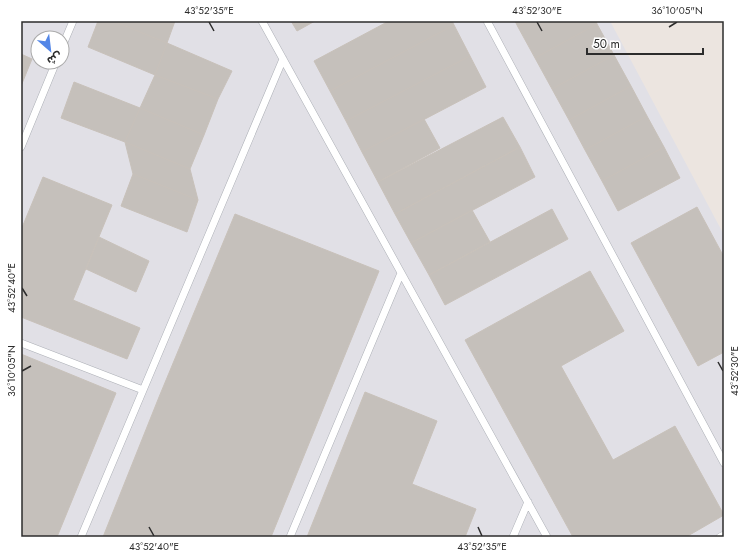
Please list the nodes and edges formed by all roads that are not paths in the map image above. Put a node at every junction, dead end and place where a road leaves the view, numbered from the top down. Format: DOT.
graph roads {
  1 [pos="262,21"];
  2 [pos="487,21"];
  3 [pos="284,59"];
  4 [pos="53,70"];
  5 [pos="21,147"];
  6 [pos="401,273"];
  7 [pos="21,343"];
  8 [pos="143,390"];
  9 [pos="724,463"];
  10 [pos="528,502"];
  11 [pos="724,535"];
  12 [pos="81,537"];
  13 [pos="290,537"];
  14 [pos="513,537"];
  15 [pos="547,537"];
  16 [pos="720,537"];
  1 -- 3 [label="lane"];
  2 -- 9 [label="lane"];
  3 -- 6 [label="lane"];
  3 -- 8 [label="lane"];
  4 -- 5 [label="lane"];
  6 -- 10 [label="lane"];
  6 -- 13 [label="lane"];
  7 -- 8 [label="lane"];
  8 -- 12 [label="lane"];
  10 -- 14 [label="lane"];
  10 -- 15 [label="lane"];
  11 -- 16 [label="lane"];
}
